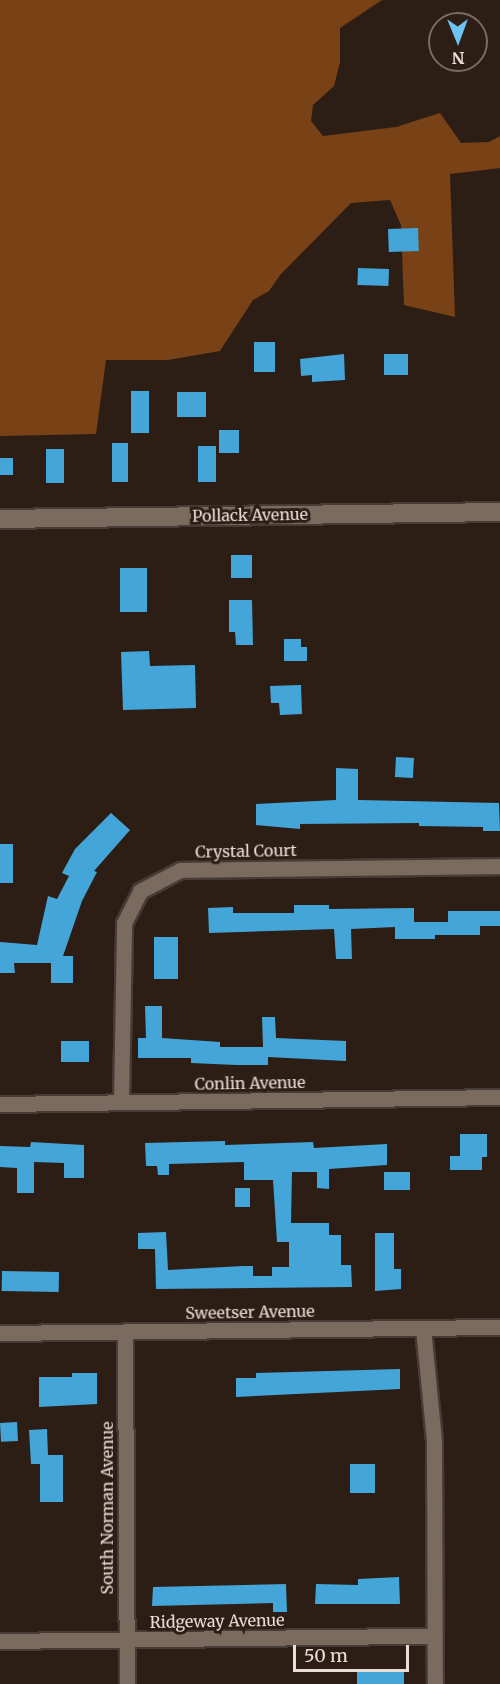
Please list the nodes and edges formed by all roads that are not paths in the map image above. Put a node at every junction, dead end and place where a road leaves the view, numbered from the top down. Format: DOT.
graph roads {
  1 [pos="500,512"];
  2 [pos="0,519"];
  3 [pos="500,866"];
  4 [pos="500,1097"];
  5 [pos="121,1102"];
  6 [pos="0,1104"];
  7 [pos="500,1327"];
  8 [pos="423,1328"];
  9 [pos="125,1332"];
  10 [pos="0,1333"];
  11 [pos="434,1636"];
  12 [pos="126,1640"];
  13 [pos="0,1641"];
  14 [pos="127,1684"];
  15 [pos="435,1684"];
  1 -- 2 [label="street, Pollack Avenue"];
  3 -- 5 [label="street, Crystal Court"];
  4 -- 5 [label="street, Conlin Avenue"];
  5 -- 6 [label="street, Conlin Avenue"];
  7 -- 8 [label="street, Sweetser Avenue"];
  8 -- 9 [label="street, Sweetser Avenue"];
  8 -- 11 [label="street"];
  9 -- 10 [label="street, Sweetser Avenue"];
  9 -- 12 [label="street, South Norman Avenue"];
  11 -- 12 [label="street, Ridgeway Avenue"];
  11 -- 15 [label="street"];
  12 -- 13 [label="street, Ridgeway Avenue"];
  12 -- 14 [label="street, South Norman Avenue"];
}
